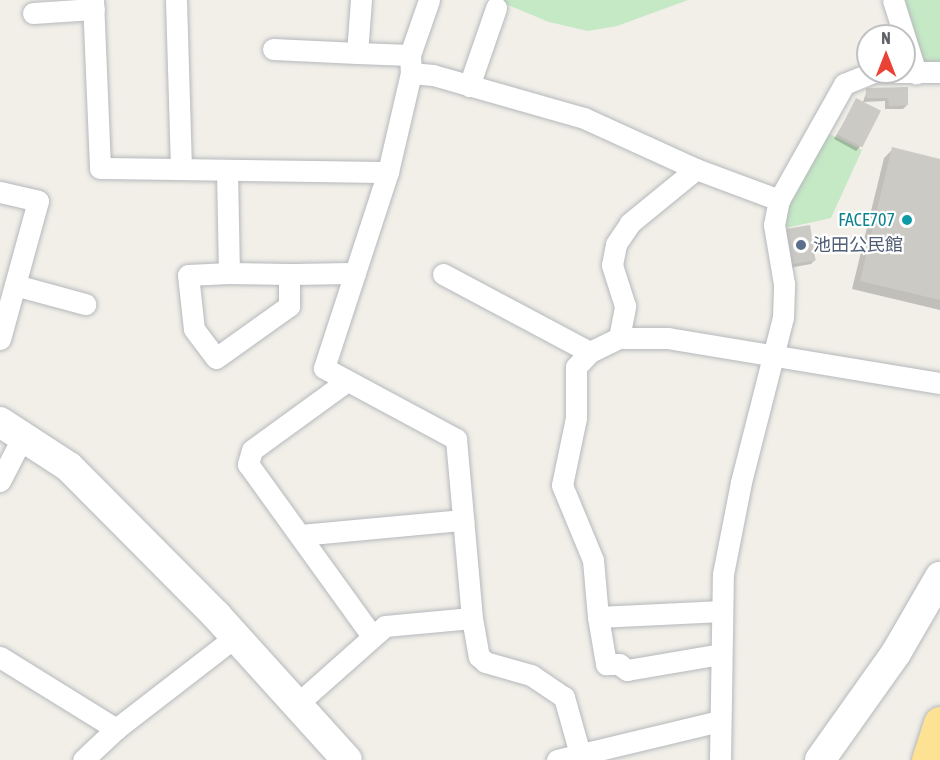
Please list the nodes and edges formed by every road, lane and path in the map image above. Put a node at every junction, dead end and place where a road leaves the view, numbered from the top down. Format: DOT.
graph roads {
  1 [pos="176,0"];
  2 [pos="361,0"];
  3 [pos="429,0"];
  4 [pos="893,0"];
  5 [pos="93,5"];
  6 [pos="496,8"];
  7 [pos="33,13"];
  8 [pos="901,24"];
  9 [pos="273,49"];
  10 [pos="357,53"];
  11 [pos="411,64"];
  12 [pos="940,72"];
  13 [pos="916,73"];
  14 [pos="856,79"];
  15 [pos="469,86"];
  16 [pos="181,169"];
  17 [pos="696,169"];
  18 [pos="227,170"];
  19 [pos="388,172"];
  20 [pos="0,192"];
  21 [pos="779,200"];
  22 [pos="229,273"];
  23 [pos="355,273"];
  24 [pos="289,274"];
  25 [pos="443,274"];
  26 [pos="15,285"];
  27 [pos="85,304"];
  28 [pos="619,338"];
  29 [pos="0,339"];
  30 [pos="590,352"];
  31 [pos="774,353"];
  32 [pos="347,381"];
  33 [pos="940,383"];
  34 [pos="11,429"];
  35 [pos="0,481"];
  36 [pos="463,520"];
  37 [pos="300,535"];
  38 [pos="940,577"];
  39 [pos="722,611"];
  40 [pos="598,617"];
  41 [pos="472,618"];
  42 [pos="235,637"];
  43 [pos="373,637"];
  44 [pos="721,654"];
  45 [pos="0,657"];
  46 [pos="295,706"];
  47 [pos="719,721"];
  48 [pos="940,723"];
  49 [pos="116,729"];
  50 [pos="580,754"];
  51 [pos="83,760"];
  52 [pos="347,760"];
  53 [pos="557,760"];
  54 [pos="720,760"];
  55 [pos="820,760"];
  56 [pos="928,760"];
  1 -- 16 [label="street"];
  2 -- 10 [label="street"];
  3 -- 11 [label="street"];
  4 -- 8 [label="street"];
  5 -- 7 [label="street"];
  5 -- 16 [label="street"];
  6 -- 15 [label="street"];
  9 -- 10 [label="street"];
  10 -- 11 [label="street"];
  11 -- 15 [label="street"];
  11 -- 19 [label="street"];
  12 -- 13 [label="street"];
  14 -- 21 [label="street"];
  15 -- 17 [label="street"];
  16 -- 18 [label="street"];
  17 -- 21 [label="street"];
  17 -- 28 [label="street"];
  18 -- 19 [label="street"];
  18 -- 22 [label="street"];
  19 -- 23 [label="street"];
  20 -- 26 [label="street"];
  21 -- 31 [label="street"];
  22 -- 24 [label="street"];
  22 -- 24 [label="street"];
  23 -- 24 [label="street"];
  23 -- 32 [label="street"];
  25 -- 30 [label="street"];
  26 -- 27 [label="street"];
  26 -- 29 [label="street"];
  28 -- 30 [label="street"];
  28 -- 31 [label="street"];
  30 -- 40 [label="street"];
  31 -- 33 [label="street"];
  31 -- 39 [label="street"];
  32 -- 36 [label="street"];
  32 -- 37 [label="street"];
  34 -- 35 [label="street"];
  34 -- 42 [label="street"];
  36 -- 37 [label="street"];
  36 -- 41 [label="street"];
  37 -- 43 [label="street"];
  38 -- 55 [label="street"];
  39 -- 40 [label="street"];
  39 -- 44 [label="street"];
  40 -- 44 [label="street"];
  41 -- 43 [label="street"];
  41 -- 50 [label="street"];
  42 -- 46 [label="street"];
  42 -- 49 [label="street"];
  43 -- 46 [label="street"];
  44 -- 47 [label="street"];
  45 -- 49 [label="street"];
  46 -- 52 [label="street"];
  47 -- 50 [label="street"];
  47 -- 54 [label="street"];
  48 -- 56 [label="highway"];
  49 -- 51 [label="street"];
  50 -- 53 [label="street"];
}
